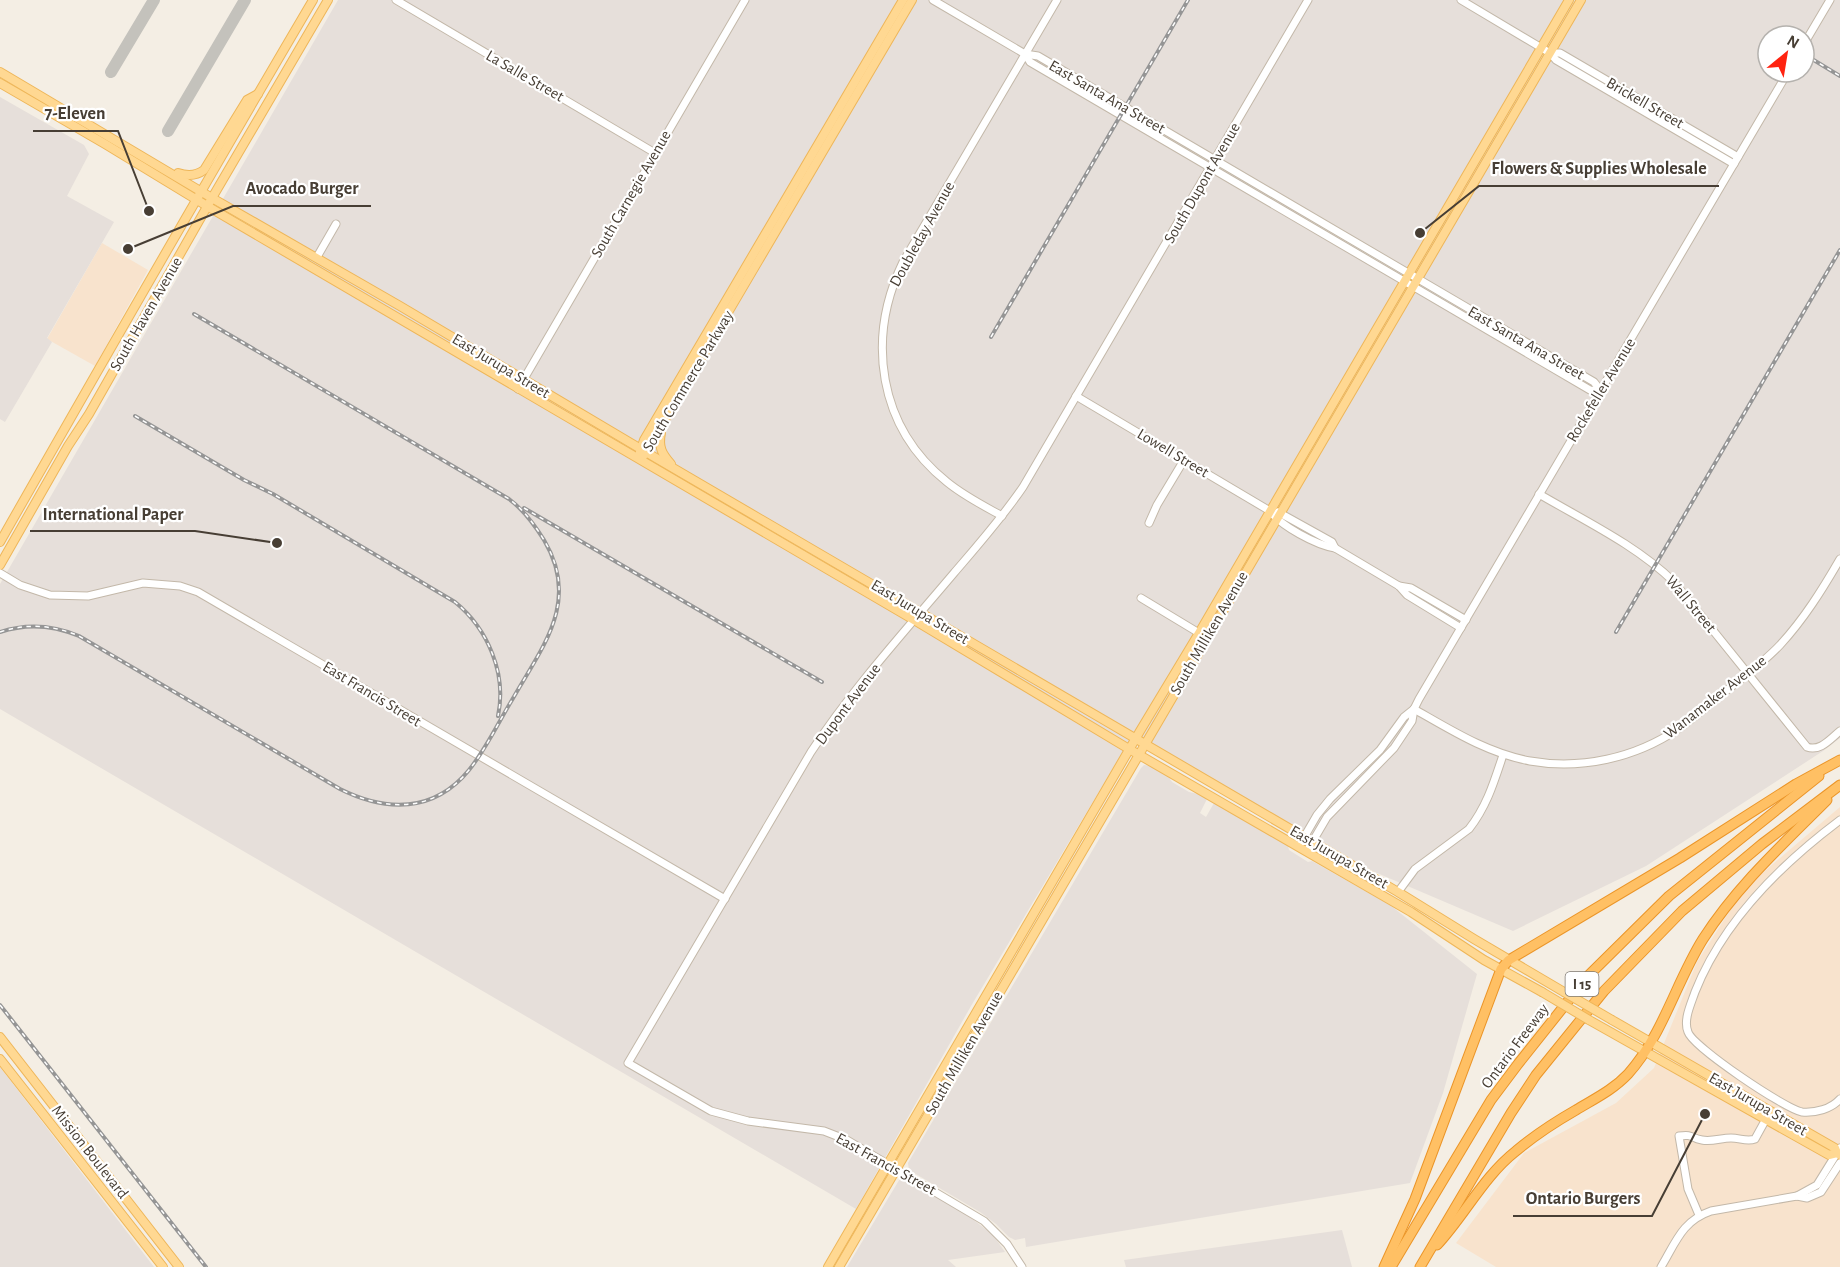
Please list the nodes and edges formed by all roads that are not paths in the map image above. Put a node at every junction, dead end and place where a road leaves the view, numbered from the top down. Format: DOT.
graph roads {
  1 [pos="313,0"];
  2 [pos="328,0"];
  3 [pos="396,0"];
  4 [pos="746,0"];
  5 [pos="903,0"];
  6 [pos="912,0"];
  7 [pos="933,0"];
  8 [pos="1057,0"];
  9 [pos="1308,0"];
  10 [pos="1461,0"];
  11 [pos="1569,0"];
  12 [pos="1581,0"];
  13 [pos="1830,0"];
  14 [pos="1816,24"];
  15 [pos="1542,48"];
  16 [pos="1550,53"];
  17 [pos="1025,54"];
  18 [pos="0,72"];
  19 [pos="0,83"];
  20 [pos="1781,84"];
  21 [pos="258,94"];
  22 [pos="70,113"];
  23 [pos="108,146"];
  24 [pos="656,153"];
  25 [pos="149,159"];
  26 [pos="1215,160"];
  27 [pos="1736,161"];
  28 [pos="163,167"];
  29 [pos="1211,168"];
  30 [pos="201,191"];
  31 [pos="212,198"];
  32 [pos="196,200"];
  33 [pos="207,206"];
  34 [pos="336,224"];
  35 [pos="317,257"];
  36 [pos="1411,280"];
  37 [pos="348,288"];
  38 [pos="400,306"];
  39 [pos="415,328"];
  40 [pos="463,343"];
  41 [pos="1094,365"];
  42 [pos="524,379"];
  43 [pos="518,389"];
  44 [pos="1600,391"];
  45 [pos="1076,396"];
  46 [pos="663,424"];
  47 [pos="642,453"];
  48 [pos="1184,460"];
  49 [pos="675,469"];
  50 [pos="1539,494"];
  51 [pos="1270,511"];
  52 [pos="1002,516"];
  53 [pos="1279,516"];
  54 [pos="1149,523"];
  55 [pos="0,542"];
  56 [pos="1840,559"];
  57 [pos="0,565"];
  58 [pos="0,573"];
  59 [pos="1399,586"];
  60 [pos="1141,598"];
  61 [pos="921,612"];
  62 [pos="914,620"];
  63 [pos="1466,620"];
  64 [pos="1461,628"];
  65 [pos="1199,633"];
  66 [pos="1748,673"];
  67 [pos="1414,709"];
  68 [pos="1840,731"];
  69 [pos="1136,738"];
  70 [pos="1145,744"];
  71 [pos="1130,749"];
  72 [pos="1139,754"];
  73 [pos="1503,755"];
  74 [pos="1840,760"];
  75 [pos="1840,786"];
  76 [pos="1840,820"];
  77 [pos="1308,839"];
  78 [pos="1303,848"];
  79 [pos="1398,892"];
  80 [pos="725,899"];
  81 [pos="1509,960"];
  82 [pos="1502,969"];
  83 [pos="0,1037"];
  84 [pos="1651,1043"];
  85 [pos="1645,1052"];
  86 [pos="0,1059"];
  87 [pos="628,1063"];
  88 [pos="1840,1099"];
  89 [pos="1766,1119"];
  90 [pos="1839,1155"];
  91 [pos="888,1163"];
  92 [pos="896,1169"];
  93 [pos="1699,1215"];
  94 [pos="1422,1264"];
  95 [pos="163,1267"];
  96 [pos="179,1267"];
  97 [pos="828,1267"];
  98 [pos="839,1267"];
  99 [pos="1022,1267"];
  100 [pos="1384,1267"];
  101 [pos="1391,1267"];
  102 [pos="1661,1267"];
  1 -- 21 [label="main road, South Haven Avenue"];
  2 -- 31 [label="main road, South Haven Avenue"];
  3 -- 24 [label="street, La Salle Street"];
  4 -- 24 [label="street, South Carnegie Avenue"];
  5 -- 47 [label="main road, South Commerce Parkway"];
  6 -- 46 [label="main road, South Commerce Parkway"];
  7 -- 17 [label="street, East Santa Ana Street"];
  8 -- 17 [label="street, Doubleday Avenue"];
  9 -- 26 [label="street, South Dupont Avenue"];
  10 -- 15 [label="street, Brickell Street"];
  11 -- 15 [label="main road, South Milliken Avenue"];
  12 -- 16 [label="main road, South Milliken Avenue"];
  13 -- 14 [label="street"];
  15 -- 16 [label="street, Brickell Street"];
  15 -- 36 [label="main road, South Milliken Avenue"];
  16 -- 27 [label="street, Brickell Street"];
  16 -- 36 [label="main road, South Milliken Avenue"];
  17 -- 26 [label="street, East Santa Ana Street"];
  17 -- 29 [label="street, East Santa Ana Street"];
  17 -- 52 [label="street, Doubleday Avenue"];
  18 -- 22 [label="main road, East Jurupa Street"];
  19 -- 23 [label="main road, East Jurupa Street"];
  20 -- 27 [label="street, Rockefeller Avenue"];
  21 -- 28 [label="main road"];
  21 -- 30 [label="main road, South Haven Avenue"];
  22 -- 23 [label="main road"];
  22 -- 25 [label="main road, East Jurupa Street"];
  23 -- 25 [label="main road"];
  23 -- 32 [label="main road, East Jurupa Street"];
  24 -- 42 [label="street, South Carnegie Avenue"];
  25 -- 28 [label="main road, East Jurupa Street"];
  26 -- 29 [label="street, South Dupont Avenue"];
  26 -- 36 [label="street, East Santa Ana Street"];
  27 -- 44 [label="street, Rockefeller Avenue"];
  28 -- 30 [label="main road, East Jurupa Street"];
  29 -- 36 [label="street, East Santa Ana Street"];
  29 -- 41 [label="street, South Dupont Avenue"];
  30 -- 31 [label="main road, East Jurupa Street"];
  30 -- 32 [label="main road, South Haven Avenue"];
  31 -- 33 [label="main road, South Haven Avenue"];
  31 -- 35 [label="main road, East Jurupa Street"];
  32 -- 33 [label="main road, East Jurupa Street"];
  32 -- 55 [label="main road, South Haven Avenue"];
  33 -- 37 [label="main road, East Jurupa Street"];
  33 -- 57 [label="main road, South Haven Avenue"];
  34 -- 35 [label="street"];
  35 -- 38 [label="main road, East Jurupa Street"];
  36 -- 44 [label="street, East Santa Ana Street"];
  36 -- 51 [label="main road, South Milliken Avenue"];
  36 -- 53 [label="main road, South Milliken Avenue"];
  37 -- 38 [label="main road"];
  37 -- 39 [label="main road, East Jurupa Street"];
  38 -- 40 [label="main road, East Jurupa Street"];
  39 -- 40 [label="main road"];
  39 -- 43 [label="main road, East Jurupa Street"];
  40 -- 42 [label="main road, East Jurupa Street"];
  41 -- 45 [label="street, Dupont Avenue"];
  42 -- 43 [label="street, South Carnegie Avenue"];
  42 -- 47 [label="main road, East Jurupa Street"];
  43 -- 47 [label="main road, East Jurupa Street"];
  44 -- 50 [label="street, Rockefeller Avenue"];
  45 -- 48 [label="street, Lowell Street"];
  45 -- 52 [label="street, Dupont Avenue"];
  46 -- 47 [label="main road, South Commerce Parkway"];
  46 -- 49 [label="main road"];
  47 -- 49 [label="main road, East Jurupa Street"];
  47 -- 62 [label="main road, East Jurupa Street"];
  48 -- 51 [label="street, Lowell Street"];
  48 -- 54 [label="street"];
  49 -- 61 [label="main road, East Jurupa Street"];
  50 -- 63 [label="street, Rockefeller Avenue"];
  50 -- 66 [label="street, Wall Street"];
  51 -- 53 [label="street, Lowell Street"];
  51 -- 65 [label="main road, South Milliken Avenue"];
  52 -- 61 [label="street, Dupont Avenue"];
  53 -- 59 [label="street, Lowell Street"];
  53 -- 70 [label="main road, South Milliken Avenue"];
  56 -- 66 [label="street, Wanamaker Avenue"];
  58 -- 80 [label="street, East Francis Street"];
  59 -- 63 [label="street, Lowell Street"];
  59 -- 64 [label="street, Lowell Street"];
  60 -- 65 [label="street"];
  61 -- 62 [label="street, Dupont Avenue"];
  61 -- 69 [label="main road, East Jurupa Street"];
  62 -- 71 [label="main road, East Jurupa Street"];
  62 -- 80 [label="street, Dupont Avenue"];
  63 -- 64 [label="street, Rockefeller Avenue"];
  64 -- 67 [label="street, Rockefeller Avenue"];
  65 -- 69 [label="main road, South Milliken Avenue"];
  66 -- 68 [label="street, Wall Street"];
  66 -- 73 [label="street, Wanamaker Avenue"];
  67 -- 73 [label="street, Wanamaker Avenue"];
  67 -- 77 [label="street, Rockefeller Avenue"];
  69 -- 70 [label="main road, East Jurupa Street"];
  69 -- 71 [label="main road, South Milliken Avenue"];
  70 -- 72 [label="main road, South Milliken Avenue"];
  70 -- 77 [label="main road, East Jurupa Street"];
  71 -- 72 [label="main road, East Jurupa Street"];
  71 -- 91 [label="main road, South Milliken Avenue"];
  72 -- 78 [label="main road, East Jurupa Street"];
  72 -- 92 [label="main road, South Milliken Avenue"];
  73 -- 79 [label="street"];
  74 -- 81 [label="highway"];
  74 -- 101 [label="highway, Ontario Freeway / I 15"];
  75 -- 84 [label="highway"];
  75 -- 94 [label="highway, I 15"];
  76 -- 88 [label="street"];
  77 -- 78 [label="street, Rockefeller Avenue"];
  77 -- 79 [label="main road, East Jurupa Street"];
  78 -- 82 [label="main road, East Jurupa Street"];
  79 -- 81 [label="main road, East Jurupa Street"];
  80 -- 87 [label="street, Dupont Avenue"];
  81 -- 82 [label="highway"];
  81 -- 84 [label="main road, East Jurupa Street, bridge"];
  82 -- 85 [label="main road, East Jurupa Street, bridge"];
  82 -- 100 [label="highway"];
  83 -- 96 [label="main road, Mission Boulevard"];
  84 -- 85 [label="highway"];
  84 -- 90 [label="main road, East Jurupa Street"];
  85 -- 89 [label="main road, East Jurupa Street"];
  85 -- 94 [label="highway"];
  86 -- 95 [label="main road, Mission Boulevard"];
  87 -- 91 [label="street, East Francis Street"];
  89 -- 90 [label="main road, East Jurupa Street"];
  89 -- 93 [label="street"];
  90 -- 93 [label="street"];
  91 -- 92 [label="street, East Francis Street"];
  91 -- 97 [label="main road, South Milliken Avenue"];
  92 -- 98 [label="main road, South Milliken Avenue"];
  92 -- 99 [label="street, East Francis Street"];
  93 -- 102 [label="street"];
}
